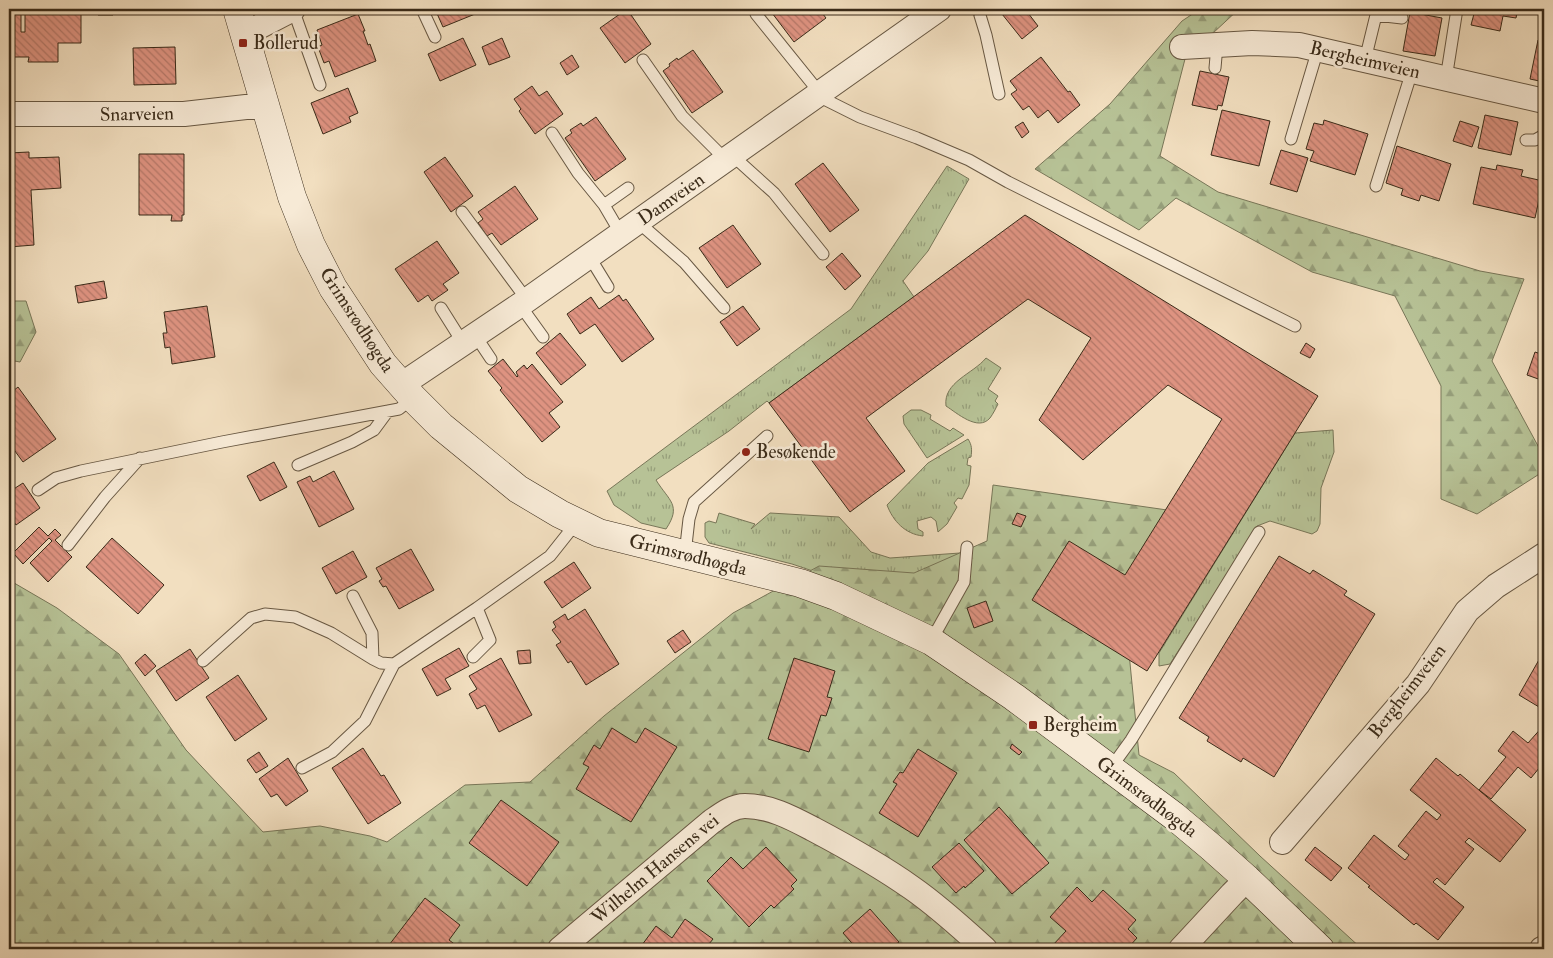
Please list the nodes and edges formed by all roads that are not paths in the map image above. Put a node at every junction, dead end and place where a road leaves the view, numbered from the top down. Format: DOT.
graph roads {
  1 [pos="237,9"];
  2 [pos="293,9"];
  3 [pos="422,9"];
  4 [pos="939,9"];
  5 [pos="976,9"];
  6 [pos="1457,9"];
  7 [pos="756,14"];
  8 [pos="1402,18"];
  9 [pos="245,34"];
  10 [pos="435,37"];
  11 [pos="1182,47"];
  12 [pos="1318,49"];
  13 [pos="642,60"];
  14 [pos="1365,60"];
  15 [pos="1412,70"];
  16 [pos="1446,78"];
  17 [pos="320,85"];
  18 [pos="818,94"];
  19 [pos="998,94"];
  20 [pos="1544,101"];
  21 [pos="266,106"];
  22 [pos="9,114"];
  23 [pos="552,133"];
  24 [pos="1544,135"];
  25 [pos="1291,140"];
  26 [pos="1526,140"];
  27 [pos="729,158"];
  28 [pos="1376,186"];
  29 [pos="628,188"];
  30 [pos="604,205"];
  31 [pos="462,212"];
  32 [pos="630,228"];
  33 [pos="823,254"];
  34 [pos="589,256"];
  35 [pos="608,287"];
  36 [pos="523,302"];
  37 [pos="441,308"];
  38 [pos="724,308"];
  39 [pos="1295,326"];
  40 [pos="544,337"];
  41 [pos="469,339"];
  42 [pos="491,359"];
  43 [pos="407,392"];
  44 [pos="388,411"];
  45 [pos="767,436"];
  46 [pos="140,458"];
  47 [pos="298,465"];
  48 [pos="38,490"];
  49 [pos="577,522"];
  50 [pos="1259,532"];
  51 [pos="68,545"];
  52 [pos="967,547"];
  53 [pos="1544,555"];
  54 [pos="685,556"];
  55 [pos="353,596"];
  56 [pos="477,608"];
  57 [pos="931,641"];
  58 [pos="473,657"];
  59 [pos="373,659"];
  60 [pos="203,661"];
  61 [pos="394,664"];
  62 [pos="302,768"];
  63 [pos="1110,769"];
  64 [pos="1282,842"];
  65 [pos="1248,880"];
  66 [pos="560,949"];
  67 [pos="985,949"];
  68 [pos="1181,949"];
  69 [pos="1320,949"];
  1 -- 9 [label="main road, Grimsrødhøgda"];
  2 -- 9 [label="street"];
  2 -- 17 [label="lane"];
  3 -- 10 [label="lane"];
  4 -- 18 [label="street, Damveien"];
  5 -- 19 [label="lane"];
  6 -- 16 [label="lane"];
  7 -- 18 [label="lane"];
  8 -- 14 [label="lane"];
  9 -- 21 [label="main road, Grimsrødhøgda"];
  11 -- 12 [label="street, Bergheimveien"];
  12 -- 14 [label="street, Bergheimveien"];
  12 -- 25 [label="lane"];
  13 -- 27 [label="lane"];
  14 -- 15 [label="street, Bergheimveien"];
  15 -- 16 [label="street, Bergheimveien"];
  15 -- 28 [label="lane"];
  16 -- 20 [label="street, Bergheimveien"];
  18 -- 27 [label="street, Damveien"];
  18 -- 39 [label="lane"];
  21 -- 22 [label="street, Snarveien"];
  21 -- 43 [label="main road, Grimsrødhøgda"];
  23 -- 30 [label="lane"];
  24 -- 26 [label="lane"];
  27 -- 32 [label="street, Damveien"];
  27 -- 33 [label="lane"];
  29 -- 30 [label="lane"];
  30 -- 32 [label="lane"];
  31 -- 36 [label="lane"];
  32 -- 34 [label="street, Damveien"];
  32 -- 38 [label="lane"];
  34 -- 35 [label="lane"];
  34 -- 36 [label="street, Damveien"];
  36 -- 40 [label="lane"];
  36 -- 41 [label="street, Damveien"];
  37 -- 41 [label="lane"];
  41 -- 42 [label="lane"];
  41 -- 43 [label="street, Damveien"];
  43 -- 44 [label="lane"];
  43 -- 49 [label="main road, Grimsrødhøgda"];
  44 -- 46 [label="lane"];
  44 -- 47 [label="lane"];
  45 -- 54 [label="lane"];
  46 -- 48 [label="lane"];
  46 -- 51 [label="lane"];
  49 -- 54 [label="main road, Grimsrødhøgda"];
  49 -- 56 [label="lane"];
  50 -- 63 [label="lane"];
  52 -- 57 [label="lane"];
  53 -- 64 [label="street, Bergheimveien"];
  54 -- 57 [label="main road, Grimsrødhøgda"];
  55 -- 59 [label="lane"];
  56 -- 58 [label="lane"];
  56 -- 61 [label="lane"];
  57 -- 63 [label="main road, Grimsrødhøgda"];
  59 -- 60 [label="lane"];
  59 -- 61 [label="lane"];
  61 -- 62 [label="lane"];
  63 -- 65 [label="main road, Grimsrødhøgda"];
  65 -- 68 [label="street"];
  65 -- 69 [label="main road, Grimsrødhøgda"];
  66 -- 67 [label="street, Wilhelm Hansens vei"];
}
